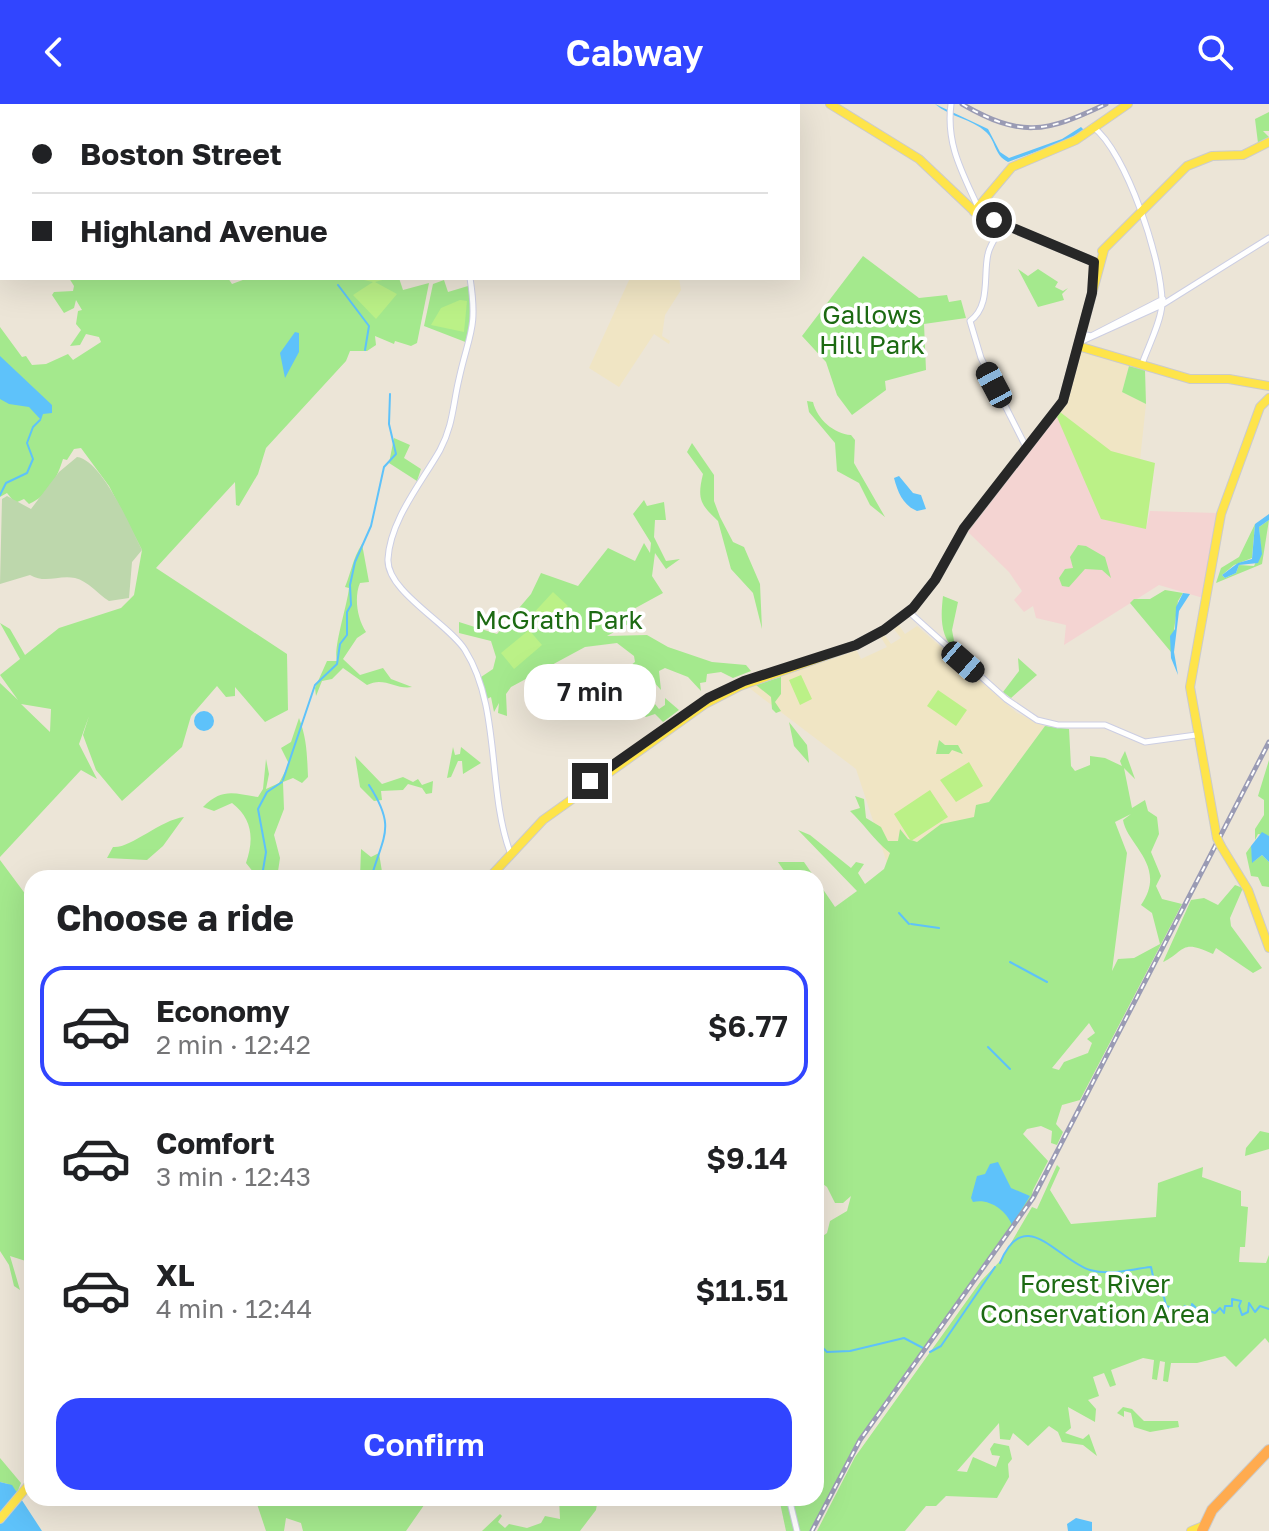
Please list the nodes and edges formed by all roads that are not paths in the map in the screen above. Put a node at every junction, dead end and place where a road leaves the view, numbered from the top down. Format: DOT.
graph roads {
  1 [pos="830,104"];
  2 [pos="1128,104"];
  3 [pos="950,110"];
  4 [pos="1092,126"];
  5 [pos="1269,142"];
  6 [pos="976,208"];
  7 [pos="1141,210"];
  8 [pos="1004,224"];
  9 [pos="1269,238"];
  10 [pos="1097,263"];
  11 [pos="470,280"];
  12 [pos="1162,302"];
  13 [pos="1080,340"];
  14 [pos="1141,366"];
  15 [pos="1266,387"];
  16 [pos="1269,398"];
  17 [pos="1027,449"];
  18 [pos="909,612"];
  19 [pos="1196,735"];
  20 [pos="514,849"];
  21 [pos="494,870"];
  22 [pos="1269,948"];
  23 [pos="1269,1450"];
  24 [pos="24,1490"];
  25 [pos="791,1506"];
  26 [pos="0,1519"];
  27 [pos="1203,1528"];
  28 [pos="797,1531"];
  29 [pos="1191,1531"];
  1 -- 6 [label="main road"];
  2 -- 4 [label="main road"];
  3 -- 6 [label="street"];
  4 -- 6 [label="main road"];
  4 -- 7 [label="street"];
  5 -- 7 [label="main road"];
  6 -- 8 [label="main road"];
  7 -- 10 [label="main road"];
  7 -- 12 [label="street"];
  8 -- 10 [label="main road"];
  8 -- 17 [label="street"];
  9 -- 12 [label="street"];
  10 -- 13 [label="main road"];
  11 -- 20 [label="street"];
  12 -- 13 [label="street"];
  12 -- 14 [label="street"];
  13 -- 14 [label="main road"];
  13 -- 17 [label="main road"];
  14 -- 15 [label="main road"];
  16 -- 19 [label="main road"];
  17 -- 18 [label="main road"];
  18 -- 19 [label="street"];
  18 -- 20 [label="main road"];
  19 -- 22 [label="main road"];
  20 -- 21 [label="main road"];
  23 -- 27 [label="highway"];
  24 -- 26 [label="main road"];
  25 -- 28 [label="street"];
  27 -- 29 [label="main road"];
}
